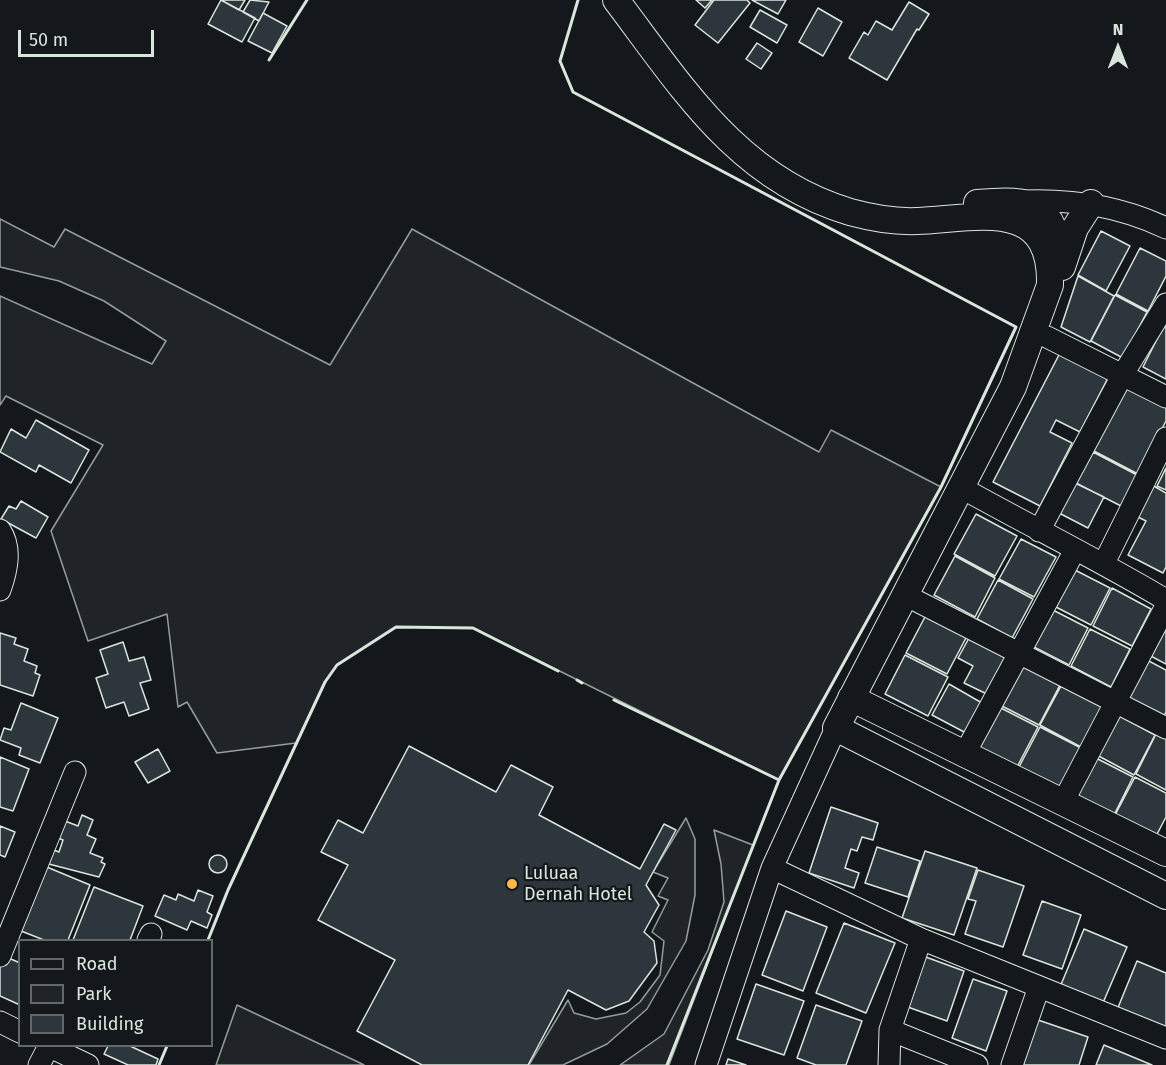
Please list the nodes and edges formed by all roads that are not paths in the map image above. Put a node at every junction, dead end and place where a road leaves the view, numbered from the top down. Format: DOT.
graph roads {
  1 [pos="615,0"];
  2 [pos="632,0"];
  3 [pos="1091,203"];
  4 [pos="1010,206"];
  5 [pos="1166,228"];
  6 [pos="1061,270"];
  7 [pos="1166,304"];
  8 [pos="1047,337"];
  9 [pos="1123,374"];
  10 [pos="1013,387"];
  11 [pos="1166,398"];
  12 [pos="1166,438"];
  13 [pos="962,488"];
  14 [pos="0,530"];
  15 [pos="1039,531"];
  16 [pos="1075,550"];
  17 [pos="1104,562"];
  18 [pos="0,590"];
  19 [pos="907,596"];
  20 [pos="1166,600"];
  21 [pos="1166,606"];
  22 [pos="1019,654"];
  23 [pos="851,698"];
  24 [pos="1114,702"];
  25 [pos="836,728"];
  26 [pos="1166,728"];
  27 [pos="965,753"];
  28 [pos="75,772"];
  29 [pos="1064,802"];
  30 [pos="1164,847"];
  31 [pos="772,868"];
  32 [pos="1166,896"];
  33 [pos="921,939"];
  34 [pos="9,946"];
  35 [pos="1039,987"];
  36 [pos="0,1022"];
  37 [pos="890,1030"];
  38 [pos="18,1031"];
  39 [pos="1166,1038"];
  40 [pos="48,1047"];
  41 [pos="51,1047"];
  42 [pos="39,1065"];
  43 [pos="88,1065"];
  44 [pos="706,1065"];
  45 [pos="889,1065"];
  46 [pos="977,1065"];
  47 [pos="1012,1065"];
  1 -- 4 [label="main road"];
  2 -- 4 [label="main road"];
  3 -- 4 [label="street"];
  3 -- 5 [label="street"];
  3 -- 6 [label="main road"];
  4 -- 6 [label="main road"];
  4 -- 10 [label="main road"];
  6 -- 8 [label="main road"];
  7 -- 9 [label="street"];
  8 -- 9 [label="street"];
  8 -- 10 [label="main road"];
  9 -- 11 [label="street"];
  9 -- 15 [label="street"];
  10 -- 13 [label="main road"];
  12 -- 17 [label="street"];
  13 -- 15 [label="street"];
  13 -- 19 [label="main road"];
  14 -- 18 [label="street"];
  15 -- 16 [label="street"];
  16 -- 17 [label="street"];
  16 -- 22 [label="street"];
  17 -- 20 [label="street"];
  19 -- 22 [label="street"];
  19 -- 23 [label="main road"];
  21 -- 24 [label="street"];
  22 -- 24 [label="street"];
  22 -- 27 [label="street"];
  23 -- 25 [label="main road"];
  23 -- 27 [label="main road"];
  24 -- 26 [label="street"];
  24 -- 29 [label="street"];
  25 -- 31 [label="street"];
  25 -- 32 [label="main road"];
  27 -- 29 [label="main road"];
  28 -- 34 [label="street"];
  29 -- 30 [label="main road"];
  31 -- 33 [label="street"];
  31 -- 44 [label="street"];
  33 -- 35 [label="street"];
  33 -- 37 [label="street"];
  35 -- 39 [label="street"];
  35 -- 47 [label="street"];
  36 -- 38 [label="street"];
  37 -- 45 [label="street"];
  37 -- 46 [label="street"];
  40 -- 42 [label="street"];
  41 -- 43 [label="street"];
}
